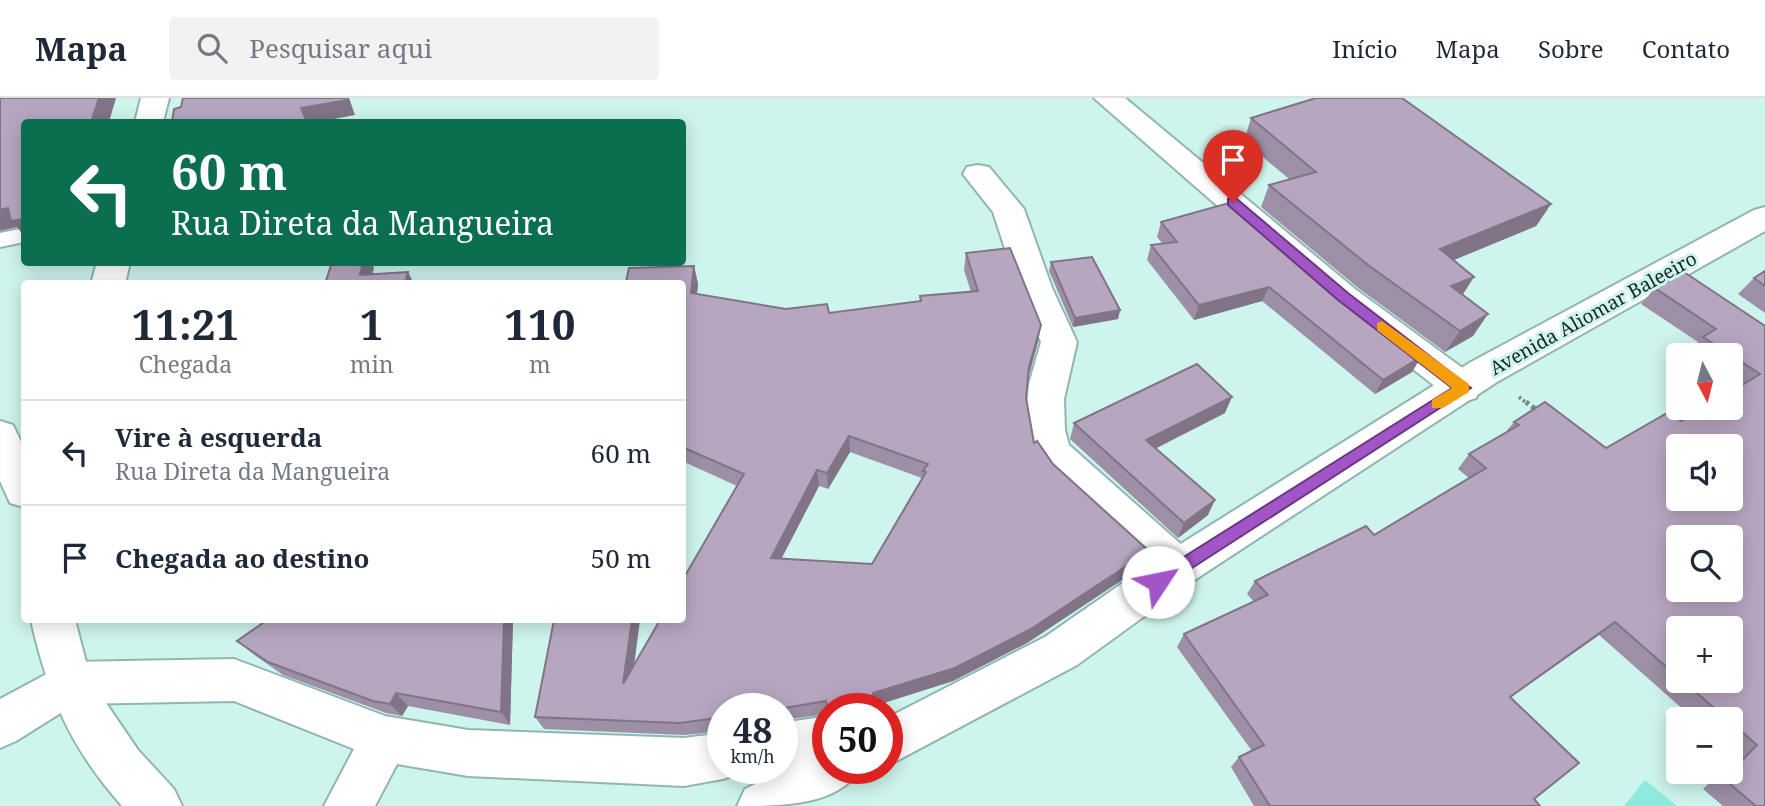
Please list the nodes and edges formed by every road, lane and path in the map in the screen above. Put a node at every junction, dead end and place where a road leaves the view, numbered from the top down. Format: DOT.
graph roads {
  1 [pos="155,98"];
  2 [pos="1108,98"];
  3 [pos="150,119"];
  4 [pos="978,174"];
  5 [pos="1765,217"];
  6 [pos="21,236"];
  7 [pos="0,240"];
  8 [pos="1474,380"];
  9 [pos="1546,416"];
  10 [pos="0,436"];
  11 [pos="21,484"];
  12 [pos="1178,568"];
  13 [pos="54,623"];
  14 [pos="69,683"];
  15 [pos="0,725"];
  16 [pos="909,726"];
  17 [pos="385,739"];
  18 [pos="707,758"];
  19 [pos="812,780"];
  20 [pos="157,806"];
  21 [pos="349,806"];
  22 [pos="762,806"];
  1 -- 3 [label="street"];
  2 -- 8 [label="street"];
  4 -- 12 [label="street"];
  5 -- 8 [label="street, Avenida Aliomar Baleeiro"];
  6 -- 7 [label="lane"];
  8 -- 9 [label="path"];
  8 -- 12 [label="street, Avenida Aliomar Baleeiro"];
  10 -- 11 [label="street"];
  12 -- 16 [label="street, Avenida Aliomar Baleeiro"];
  13 -- 14 [label="street"];
  14 -- 15 [label="street"];
  14 -- 17 [label="street"];
  14 -- 20 [label="street"];
  17 -- 18 [label="street"];
  17 -- 21 [label="street"];
  19 -- 22 [label="street"];
}
